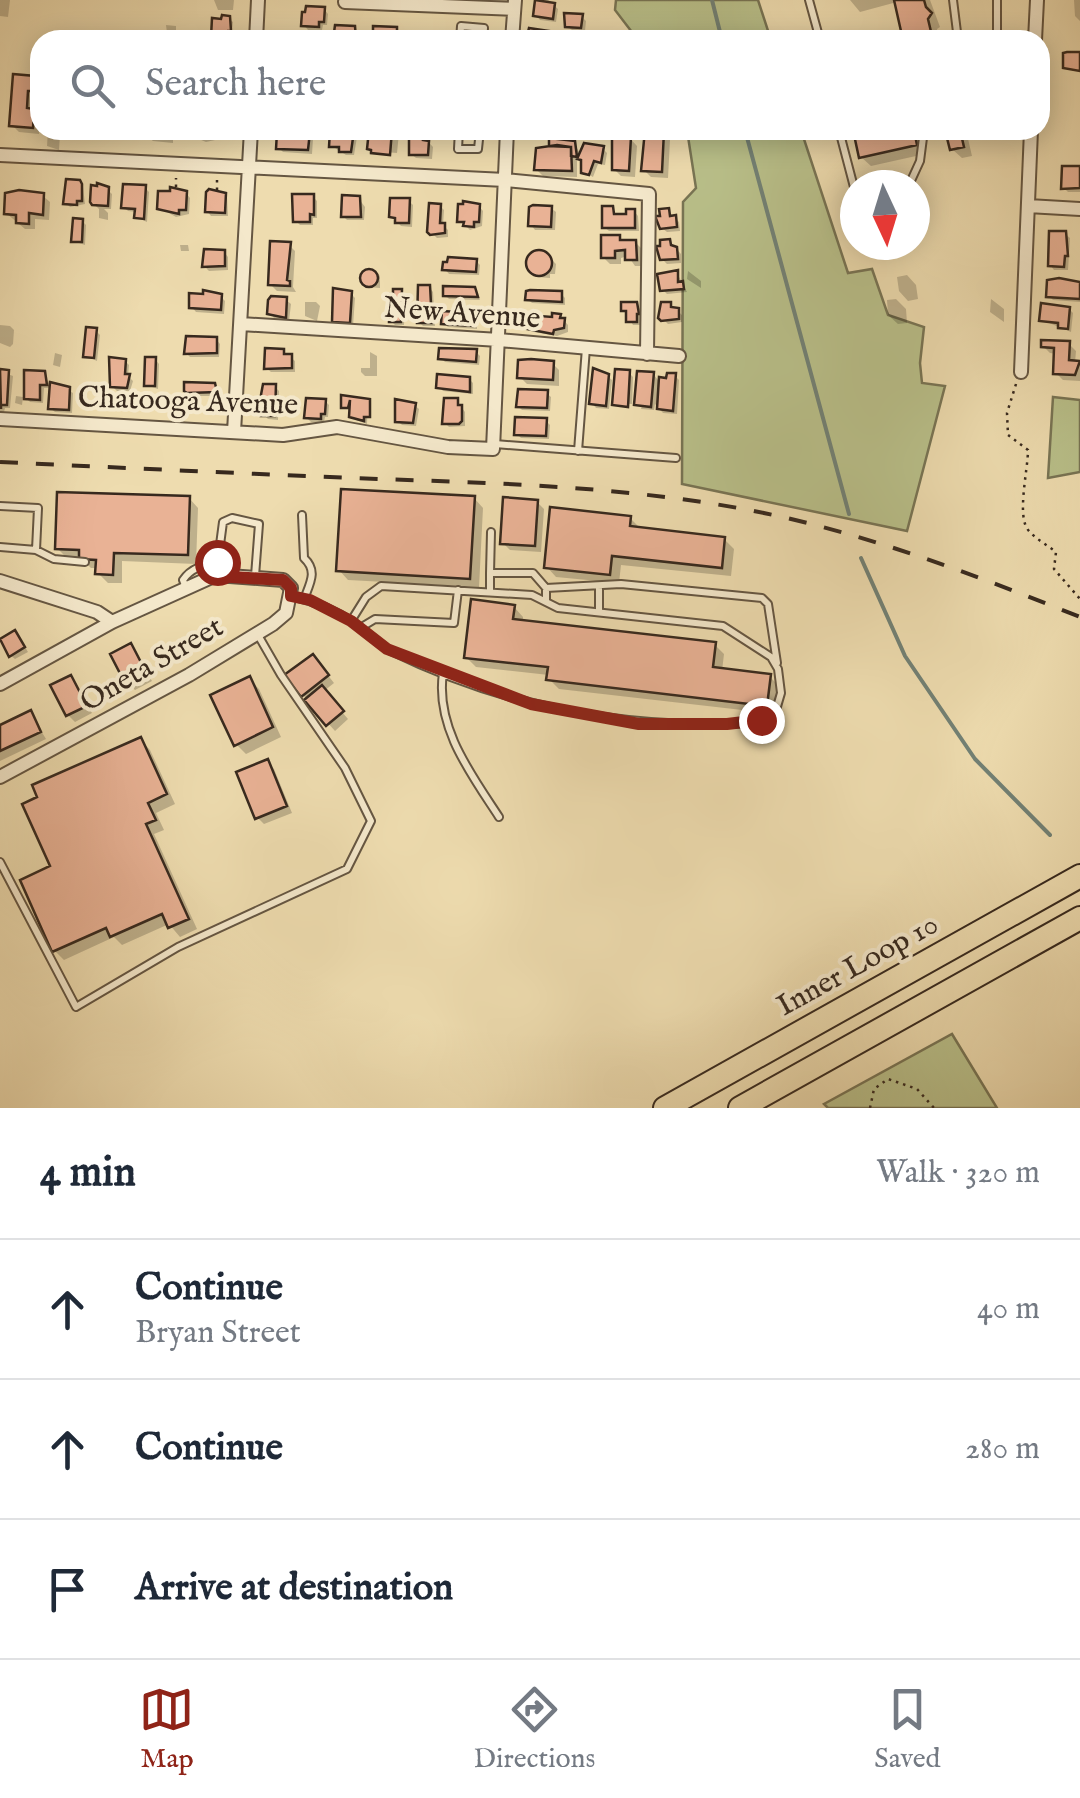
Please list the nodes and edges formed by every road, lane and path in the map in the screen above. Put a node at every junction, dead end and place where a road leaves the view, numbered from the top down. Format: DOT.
graph roads {
  1 [pos="258,0"];
  2 [pos="809,0"];
  3 [pos="952,0"];
  4 [pos="997,0"];
  5 [pos="1037,0"];
  6 [pos="344,2"];
  7 [pos="514,5"];
  8 [pos="460,7"];
  9 [pos="460,26"];
  10 [pos="256,30"];
  11 [pos="460,30"];
  12 [pos="484,30"];
  13 [pos="513,30"];
  14 [pos="817,30"];
  15 [pos="956,30"];
  16 [pos="997,30"];
  17 [pos="1036,30"];
  18 [pos="251,140"];
  19 [pos="458,140"];
  20 [pos="479,140"];
  21 [pos="507,140"];
  22 [pos="842,140"];
  23 [pos="923,140"];
  24 [pos="1031,140"];
  25 [pos="0,155"];
  26 [pos="250,167"];
  27 [pos="849,170"];
  28 [pos="916,170"];
  29 [pos="176,178"];
  30 [pos="217,180"];
  31 [pos="505,180"];
  32 [pos="176,187"];
  33 [pos="217,190"];
  34 [pos="1028,206"];
  35 [pos="1080,209"];
  36 [pos="241,324"];
  37 [pos="498,340"];
  38 [pos="586,348"];
  39 [pos="647,354"];
  40 [pos="679,356"];
  41 [pos="1021,372"];
  42 [pos="0,419"];
  43 [pos="234,432"];
  44 [pos="493,446"];
  45 [pos="578,451"];
  46 [pos="676,458"];
  47 [pos="0,506"];
  48 [pos="302,515"];
  49 [pos="491,532"];
  50 [pos="0,547"];
  51 [pos="36,550"];
  52 [pos="85,562"];
  53 [pos="217,569"];
  54 [pos="490,573"];
  55 [pos="255,577"];
  56 [pos="0,581"];
  57 [pos="599,586"];
  58 [pos="546,588"];
  59 [pos="458,590"];
  60 [pos="490,592"];
  61 [pos="298,598"];
  62 [pos="1080,599"];
  63 [pos="546,602"];
  64 [pos="599,612"];
  65 [pos="351,621"];
  66 [pos="112,622"];
  67 [pos="360,628"];
  68 [pos="257,633"];
  69 [pos="778,669"];
  70 [pos="444,673"];
  71 [pos="0,684"];
  72 [pos="0,777"];
  73 [pos="500,817"];
  74 [pos="0,862"];
  75 [pos="1080,876"];
  76 [pos="1080,918"];
  77 [pos="665,1108"];
  78 [pos="740,1108"];
  79 [pos="870,1108"];
  80 [pos="934,1108"];
  1 -- 10 [label="street"];
  2 -- 14 [label="lane"];
  3 -- 15 [label="lane"];
  4 -- 16 [label="lane"];
  5 -- 17 [label="street"];
  6 -- 8 [label="street"];
  7 -- 8 [label="street"];
  7 -- 13 [label="street"];
  8 -- 9 [label="lane"];
  9 -- 11 [label="lane"];
  9 -- 12 [label="lane"];
  18 -- 26 [label="street"];
  19 -- 20 [label="lane"];
  21 -- 31 [label="street"];
  22 -- 27 [label="lane"];
  23 -- 28 [label="lane"];
  24 -- 34 [label="street"];
  25 -- 26 [label="street"];
  26 -- 31 [label="street"];
  26 -- 36 [label="street"];
  29 -- 32 [label="path"];
  30 -- 33 [label="path"];
  31 -- 37 [label="street"];
  31 -- 39 [label="street"];
  34 -- 35 [label="street"];
  34 -- 41 [label="street"];
  36 -- 37 [label="street, New Avenue"];
  36 -- 43 [label="street"];
  37 -- 38 [label="street, New Avenue"];
  37 -- 44 [label="street"];
  38 -- 39 [label="street, New Avenue"];
  38 -- 45 [label="lane"];
  39 -- 40 [label="street, New Avenue"];
  41 -- 62 [label="path"];
  42 -- 43 [label="street, Chatooga Avenue"];
  43 -- 44 [label="street, Chatooga Avenue"];
  44 -- 45 [label="lane"];
  45 -- 46 [label="lane"];
  47 -- 51 [label="lane"];
  48 -- 61 [label="lane"];
  49 -- 54 [label="lane"];
  50 -- 51 [label="lane"];
  51 -- 52 [label="lane"];
  53 -- 55 [label="street"];
  53 -- 55 [label="lane"];
  53 -- 66 [label="street"];
  54 -- 58 [label="lane"];
  54 -- 60 [label="lane"];
  55 -- 61 [label="street"];
  56 -- 66 [label="street"];
  57 -- 58 [label="lane"];
  57 -- 64 [label="lane"];
  57 -- 69 [label="lane"];
  58 -- 63 [label="lane"];
  59 -- 60 [label="lane"];
  59 -- 65 [label="lane"];
  59 -- 67 [label="lane"];
  60 -- 63 [label="lane"];
  61 -- 65 [label="lane"];
  61 -- 68 [label="street, Oneta Street"];
  63 -- 64 [label="lane"];
  64 -- 69 [label="lane"];
  65 -- 67 [label="lane"];
  66 -- 71 [label="street"];
  67 -- 70 [label="lane"];
  68 -- 72 [label="street, Oneta Street"];
  68 -- 74 [label="lane"];
  69 -- 70 [label="lane"];
  70 -- 73 [label="lane"];
  75 -- 77 [label="highway, Inner Loop 10"];
  76 -- 78 [label="highway"];
  79 -- 80 [label="path"];
}
